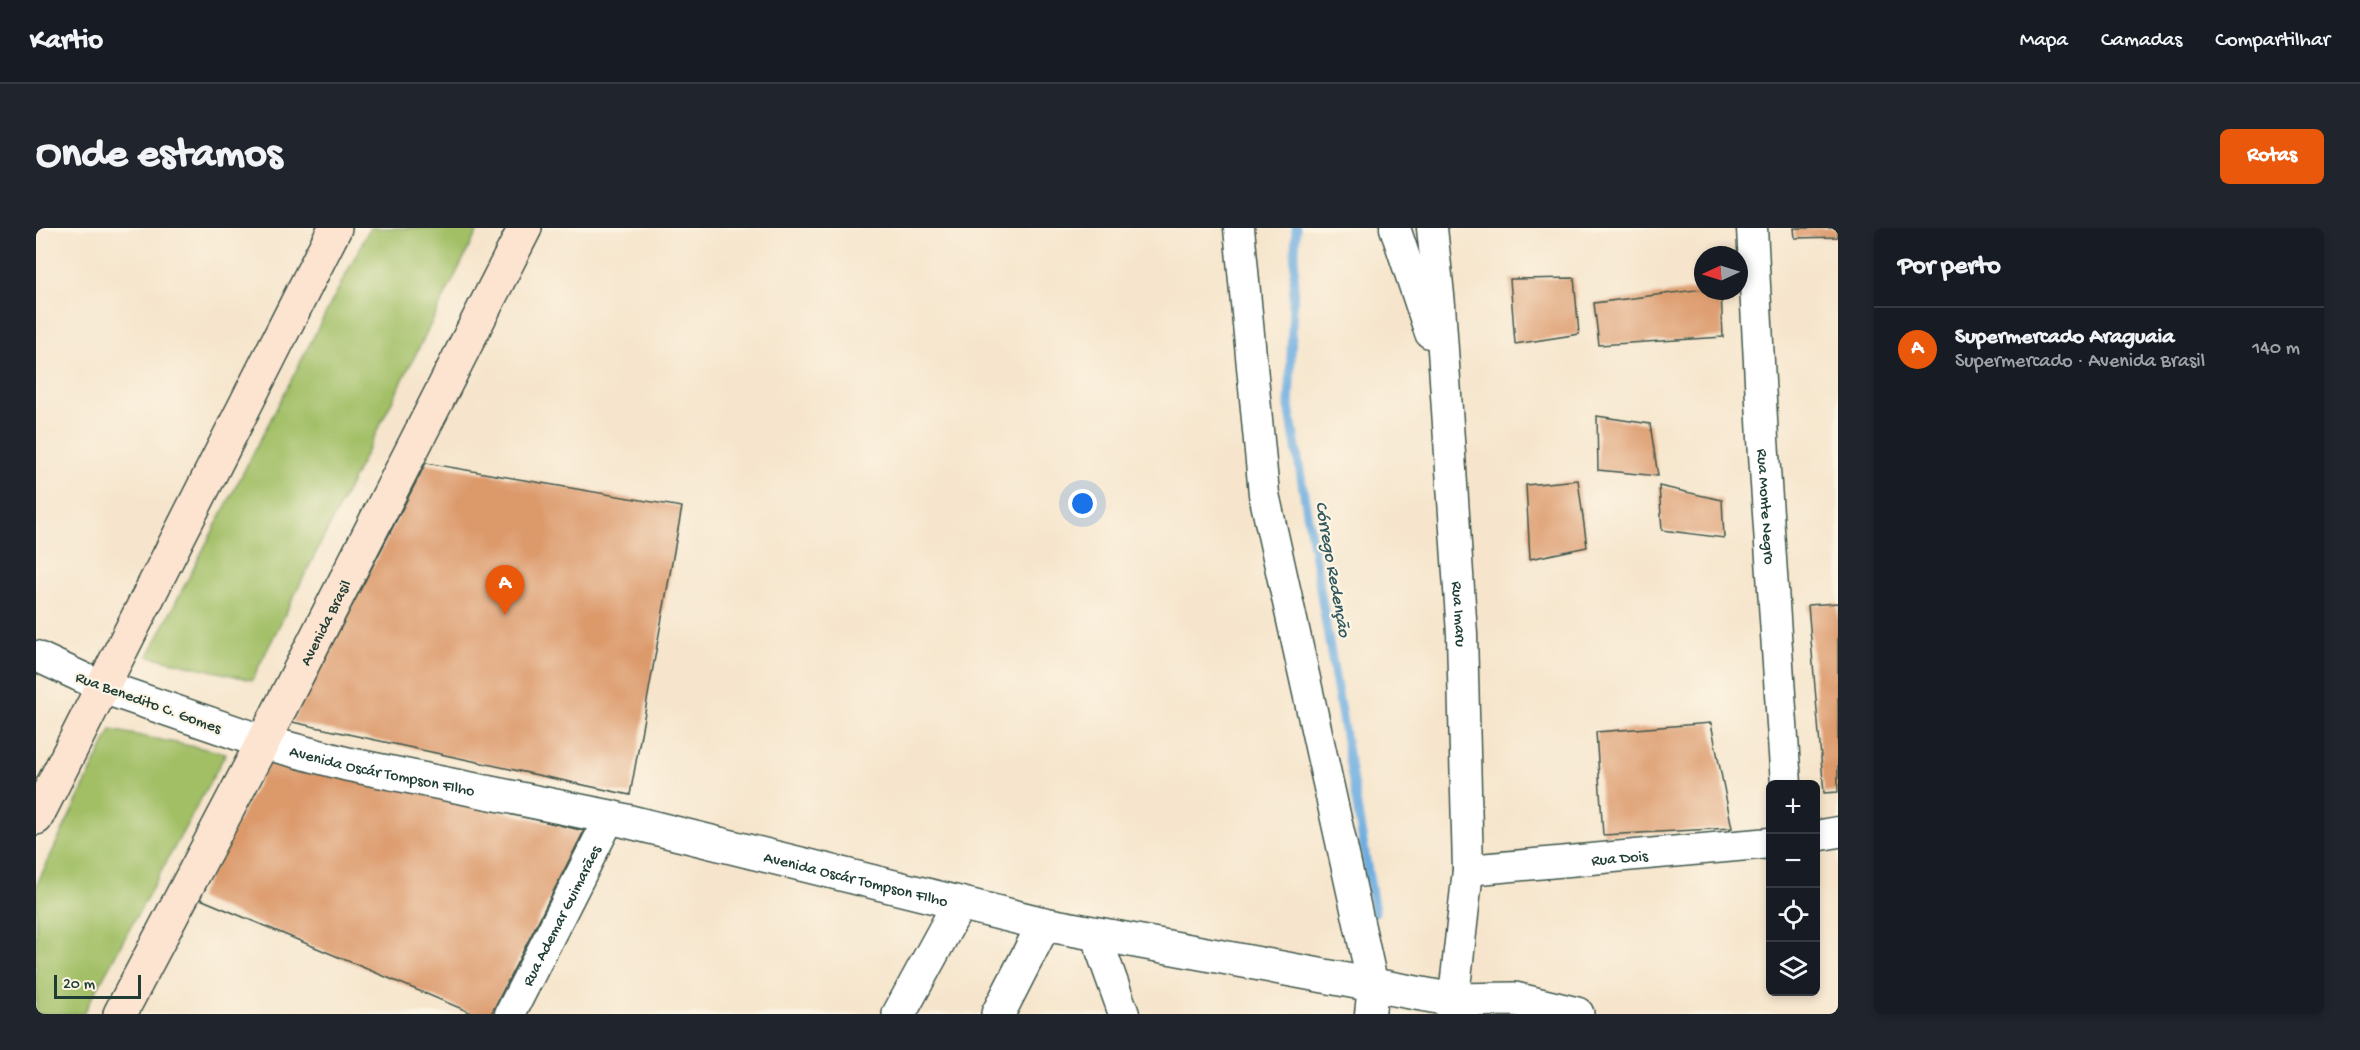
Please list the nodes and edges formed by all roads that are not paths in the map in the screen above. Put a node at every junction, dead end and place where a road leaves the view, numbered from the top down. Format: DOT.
graph roads {
  1 [pos="335,228"];
  2 [pos="525,228"];
  3 [pos="1239,228"];
  4 [pos="1395,228"];
  5 [pos="1432,228"];
  6 [pos="1752,228"];
  7 [pos="1443,372"];
  8 [pos="36,656"];
  9 [pos="103,687"];
  10 [pos="263,742"];
  11 [pos="1786,780"];
  12 [pos="610,817"];
  13 [pos="36,818"];
  14 [pos="1838,832"];
  15 [pos="1820,835"];
  16 [pos="1766,843"];
  17 [pos="1468,870"];
  18 [pos="959,904"];
  19 [pos="1044,924"];
  20 [pos="1095,933"];
  21 [pos="1372,1000"];
  22 [pos="1461,1009"];
  23 [pos="120,1014"];
  24 [pos="510,1014"];
  25 [pos="899,1014"];
  26 [pos="998,1014"];
  27 [pos="1124,1014"];
  28 [pos="1577,1014"];
  1 -- 9 [label="main road"];
  2 -- 10 [label="main road, Avenida Brasil"];
  3 -- 21 [label="street"];
  4 -- 7 [label="street"];
  5 -- 7 [label="street, Rua Imaru"];
  6 -- 11 [label="street, Rua Monte Negro"];
  7 -- 17 [label="street, Rua Imaru"];
  8 -- 9 [label="street, Rua Benedito C. Gomes"];
  9 -- 10 [label="street, Rua Benedito C. Gomes"];
  9 -- 13 [label="main road"];
  10 -- 12 [label="street, Avenida Oscár Tompson FIlho"];
  10 -- 23 [label="main road, Avenida Brasil"];
  12 -- 18 [label="street, Avenida Oscár Tompson FIlho"];
  12 -- 24 [label="street, Rua Ademar Guimarães"];
  14 -- 15 [label="street"];
  16 -- 17 [label="street, Rua Dois"];
  17 -- 22 [label="street, Rua Imaru"];
  18 -- 19 [label="street, Avenida Oscár Tompson FIlho"];
  18 -- 25 [label="street"];
  19 -- 20 [label="street, Avenida Oscár Tompson FIlho"];
  19 -- 26 [label="street"];
  20 -- 21 [label="street, Avenida Oscár Tompson FIlho"];
  20 -- 27 [label="street"];
  21 -- 22 [label="street, Avenida Oscár Tompson FIlho"];
  22 -- 28 [label="street, Avenida Oscár Tompson FIlho"];
}
